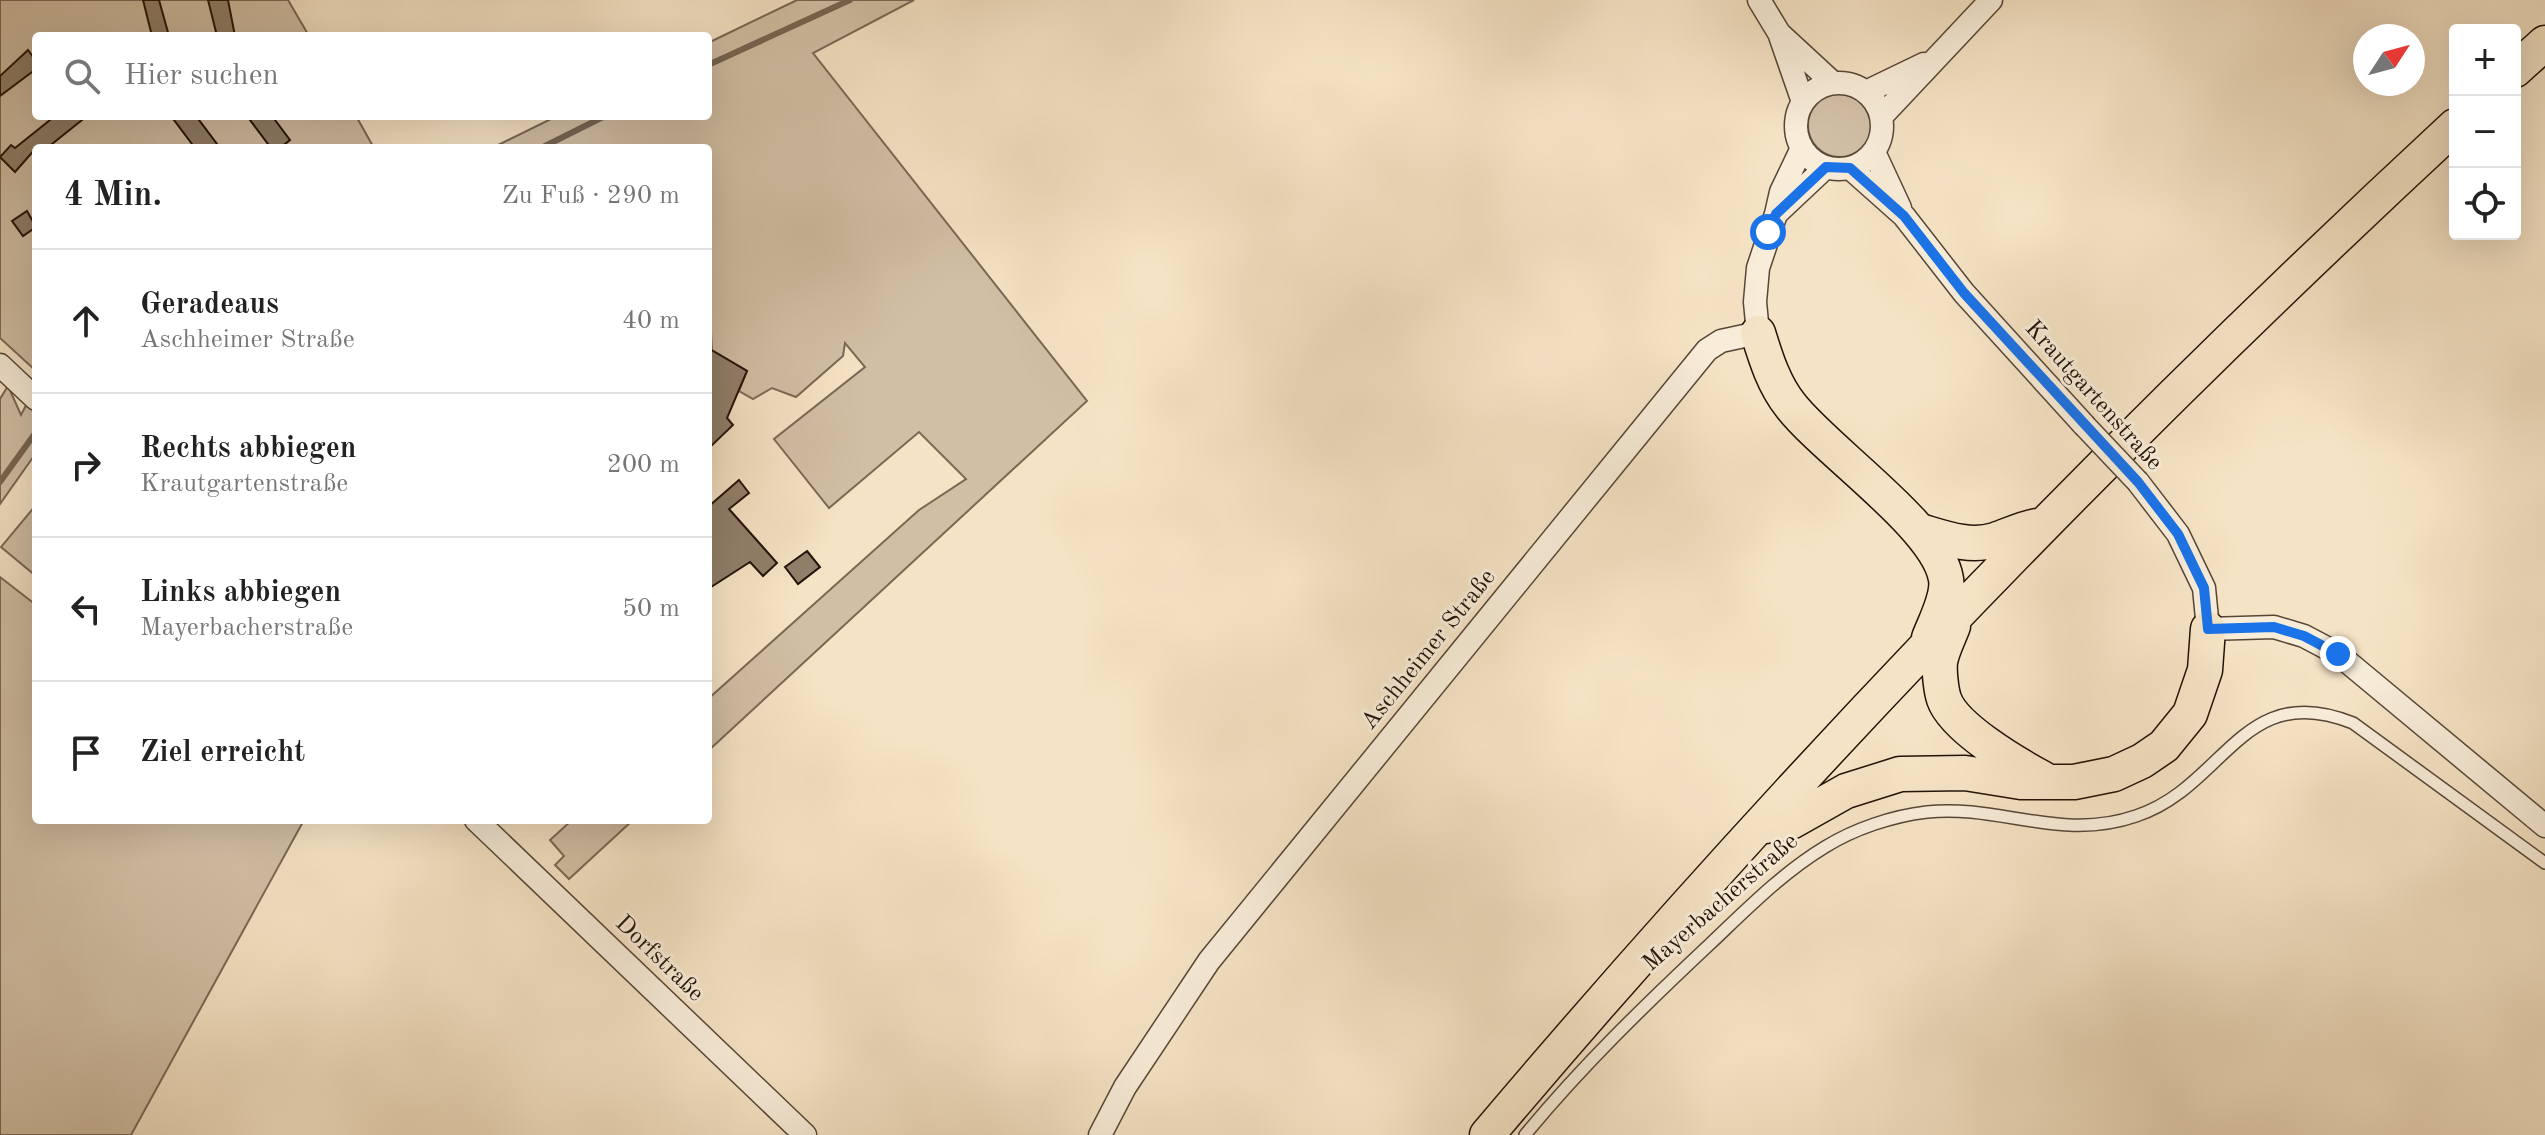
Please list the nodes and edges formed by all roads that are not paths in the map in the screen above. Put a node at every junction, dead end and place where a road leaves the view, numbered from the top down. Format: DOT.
graph roads {
  1 [pos="1759,0"];
  2 [pos="1991,0"];
  3 [pos="1779,33"];
  4 [pos="2545,43"];
  5 [pos="1933,60"];
  6 [pos="2521,65"];
  7 [pos="1833,83"];
  8 [pos="1866,92"];
  9 [pos="1803,102"];
  10 [pos="1881,117"];
  11 [pos="2449,132"];
  12 [pos="1802,148"];
  13 [pos="1874,152"];
  14 [pos="1826,167"];
  15 [pos="1850,168"];
  16 [pos="1776,214"];
  17 [pos="1904,216"];
  18 [pos="1758,333"];
  19 [pos="0,365"];
  20 [pos="32,395"];
  21 [pos="2042,525"];
  22 [pos="1920,531"];
  23 [pos="1957,616"];
  24 [pos="2208,629"];
  25 [pos="1925,650"];
  26 [pos="2050,782"];
  27 [pos="480,824"];
  28 [pos="2545,826"];
  29 [pos="1759,827"];
  30 [pos="2545,863"];
  31 [pos="805,1135"];
  32 [pos="1100,1135"];
  33 [pos="1487,1135"];
  34 [pos="1525,1135"];
  1 -- 3 [label="street"];
  2 -- 5 [label="street"];
  3 -- 7 [label="street"];
  3 -- 9 [label="street"];
  4 -- 6 [label="main road"];
  5 -- 8 [label="street"];
  5 -- 10 [label="street"];
  7 -- 8 [label="street"];
  7 -- 9 [label="street"];
  8 -- 10 [label="street"];
  9 -- 12 [label="street"];
  10 -- 13 [label="street"];
  11 -- 21 [label="main road"];
  12 -- 14 [label="street"];
  12 -- 16 [label="street"];
  13 -- 15 [label="street"];
  13 -- 17 [label="street, Krautgartenstraße"];
  14 -- 15 [label="street"];
  14 -- 16 [label="street"];
  15 -- 17 [label="street, Krautgartenstraße"];
  16 -- 18 [label="street"];
  17 -- 24 [label="street, Krautgartenstraße, bridge"];
  18 -- 22 [label="main road"];
  18 -- 32 [label="street, Aschheimer Straße"];
  19 -- 20 [label="street"];
  21 -- 22 [label="main road"];
  21 -- 23 [label="main road"];
  22 -- 25 [label="main road"];
  23 -- 25 [label="main road"];
  23 -- 26 [label="main road"];
  24 -- 26 [label="main road"];
  24 -- 28 [label="street"];
  25 -- 29 [label="main road"];
  26 -- 29 [label="main road"];
  27 -- 31 [label="street, Dorfstraße"];
  29 -- 33 [label="main road"];
  30 -- 34 [label="lane, Mayerbacherstraße"];
}
